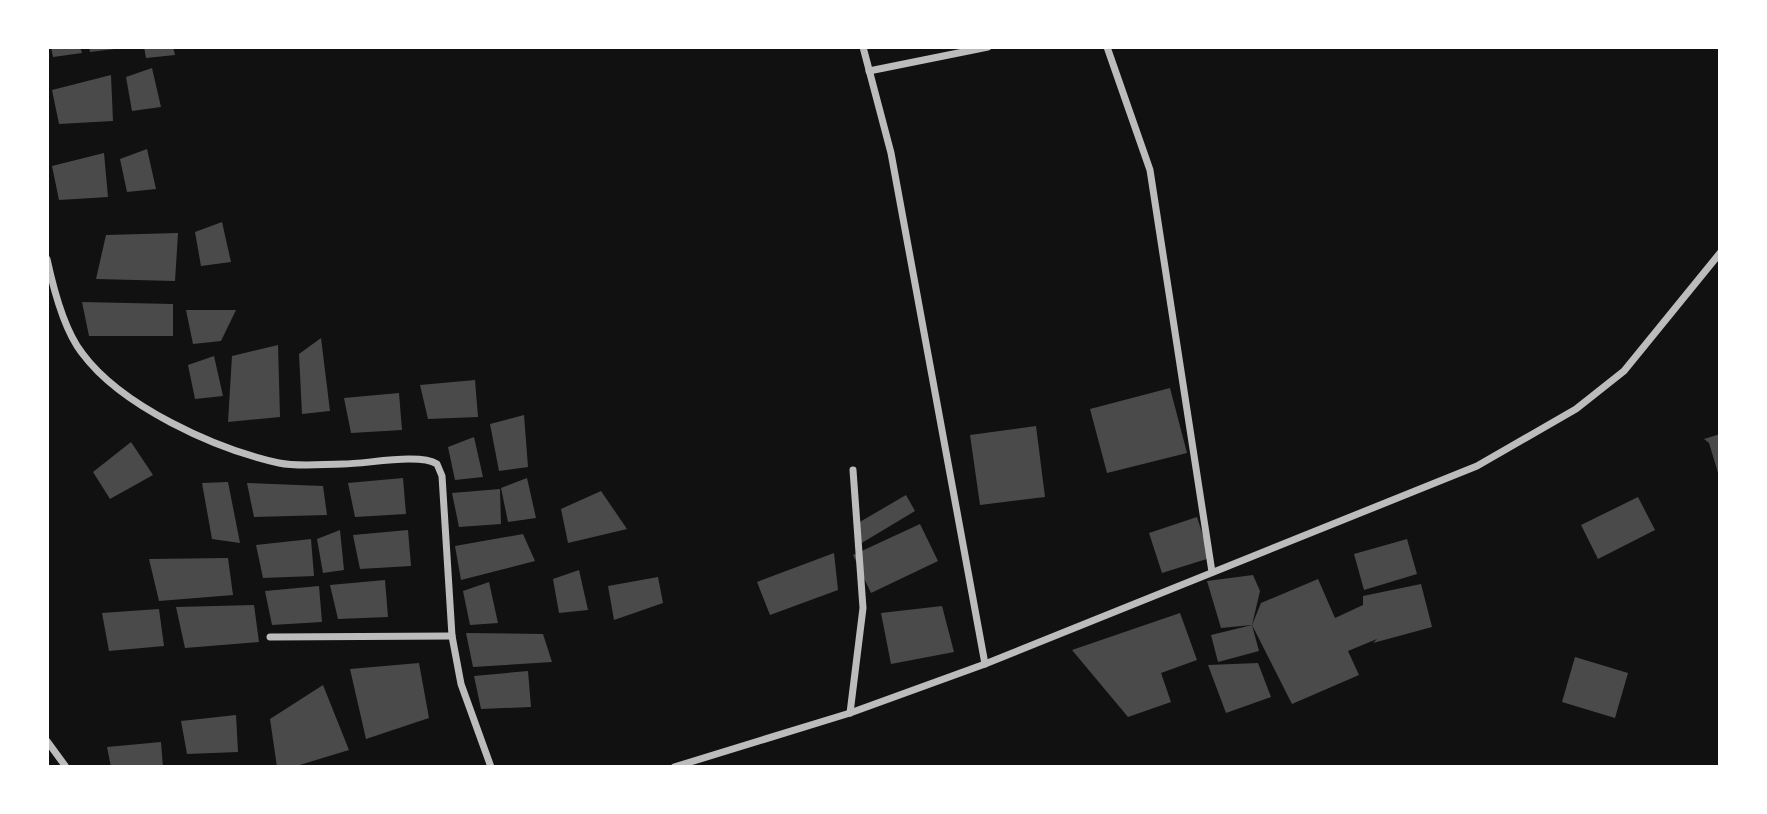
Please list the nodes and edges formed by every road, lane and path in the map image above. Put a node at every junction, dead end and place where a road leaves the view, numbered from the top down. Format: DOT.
graph roads {
  1 [pos="863,47"];
  2 [pos="988,47"];
  3 [pos="1107,47"];
  4 [pos="869,71"];
  5 [pos="1720,253"];
  6 [pos="47,259"];
  7 [pos="853,470"];
  8 [pos="1212,572"];
  9 [pos="452,636"];
  10 [pos="270,637"];
  11 [pos="985,664"];
  12 [pos="850,713"];
  13 [pos="47,741"];
  14 [pos="66,767"];
  15 [pos="491,767"];
  16 [pos="674,767"];
  1 -- 4 [label="street"];
  2 -- 4 [label="street"];
  3 -- 8 [label="street"];
  4 -- 11 [label="street"];
  5 -- 8 [label="street"];
  6 -- 9 [label="street"];
  7 -- 12 [label="street"];
  8 -- 11 [label="street"];
  9 -- 10 [label="street"];
  9 -- 15 [label="street"];
  11 -- 12 [label="street"];
  12 -- 16 [label="street"];
  13 -- 14 [label="street"];
}
